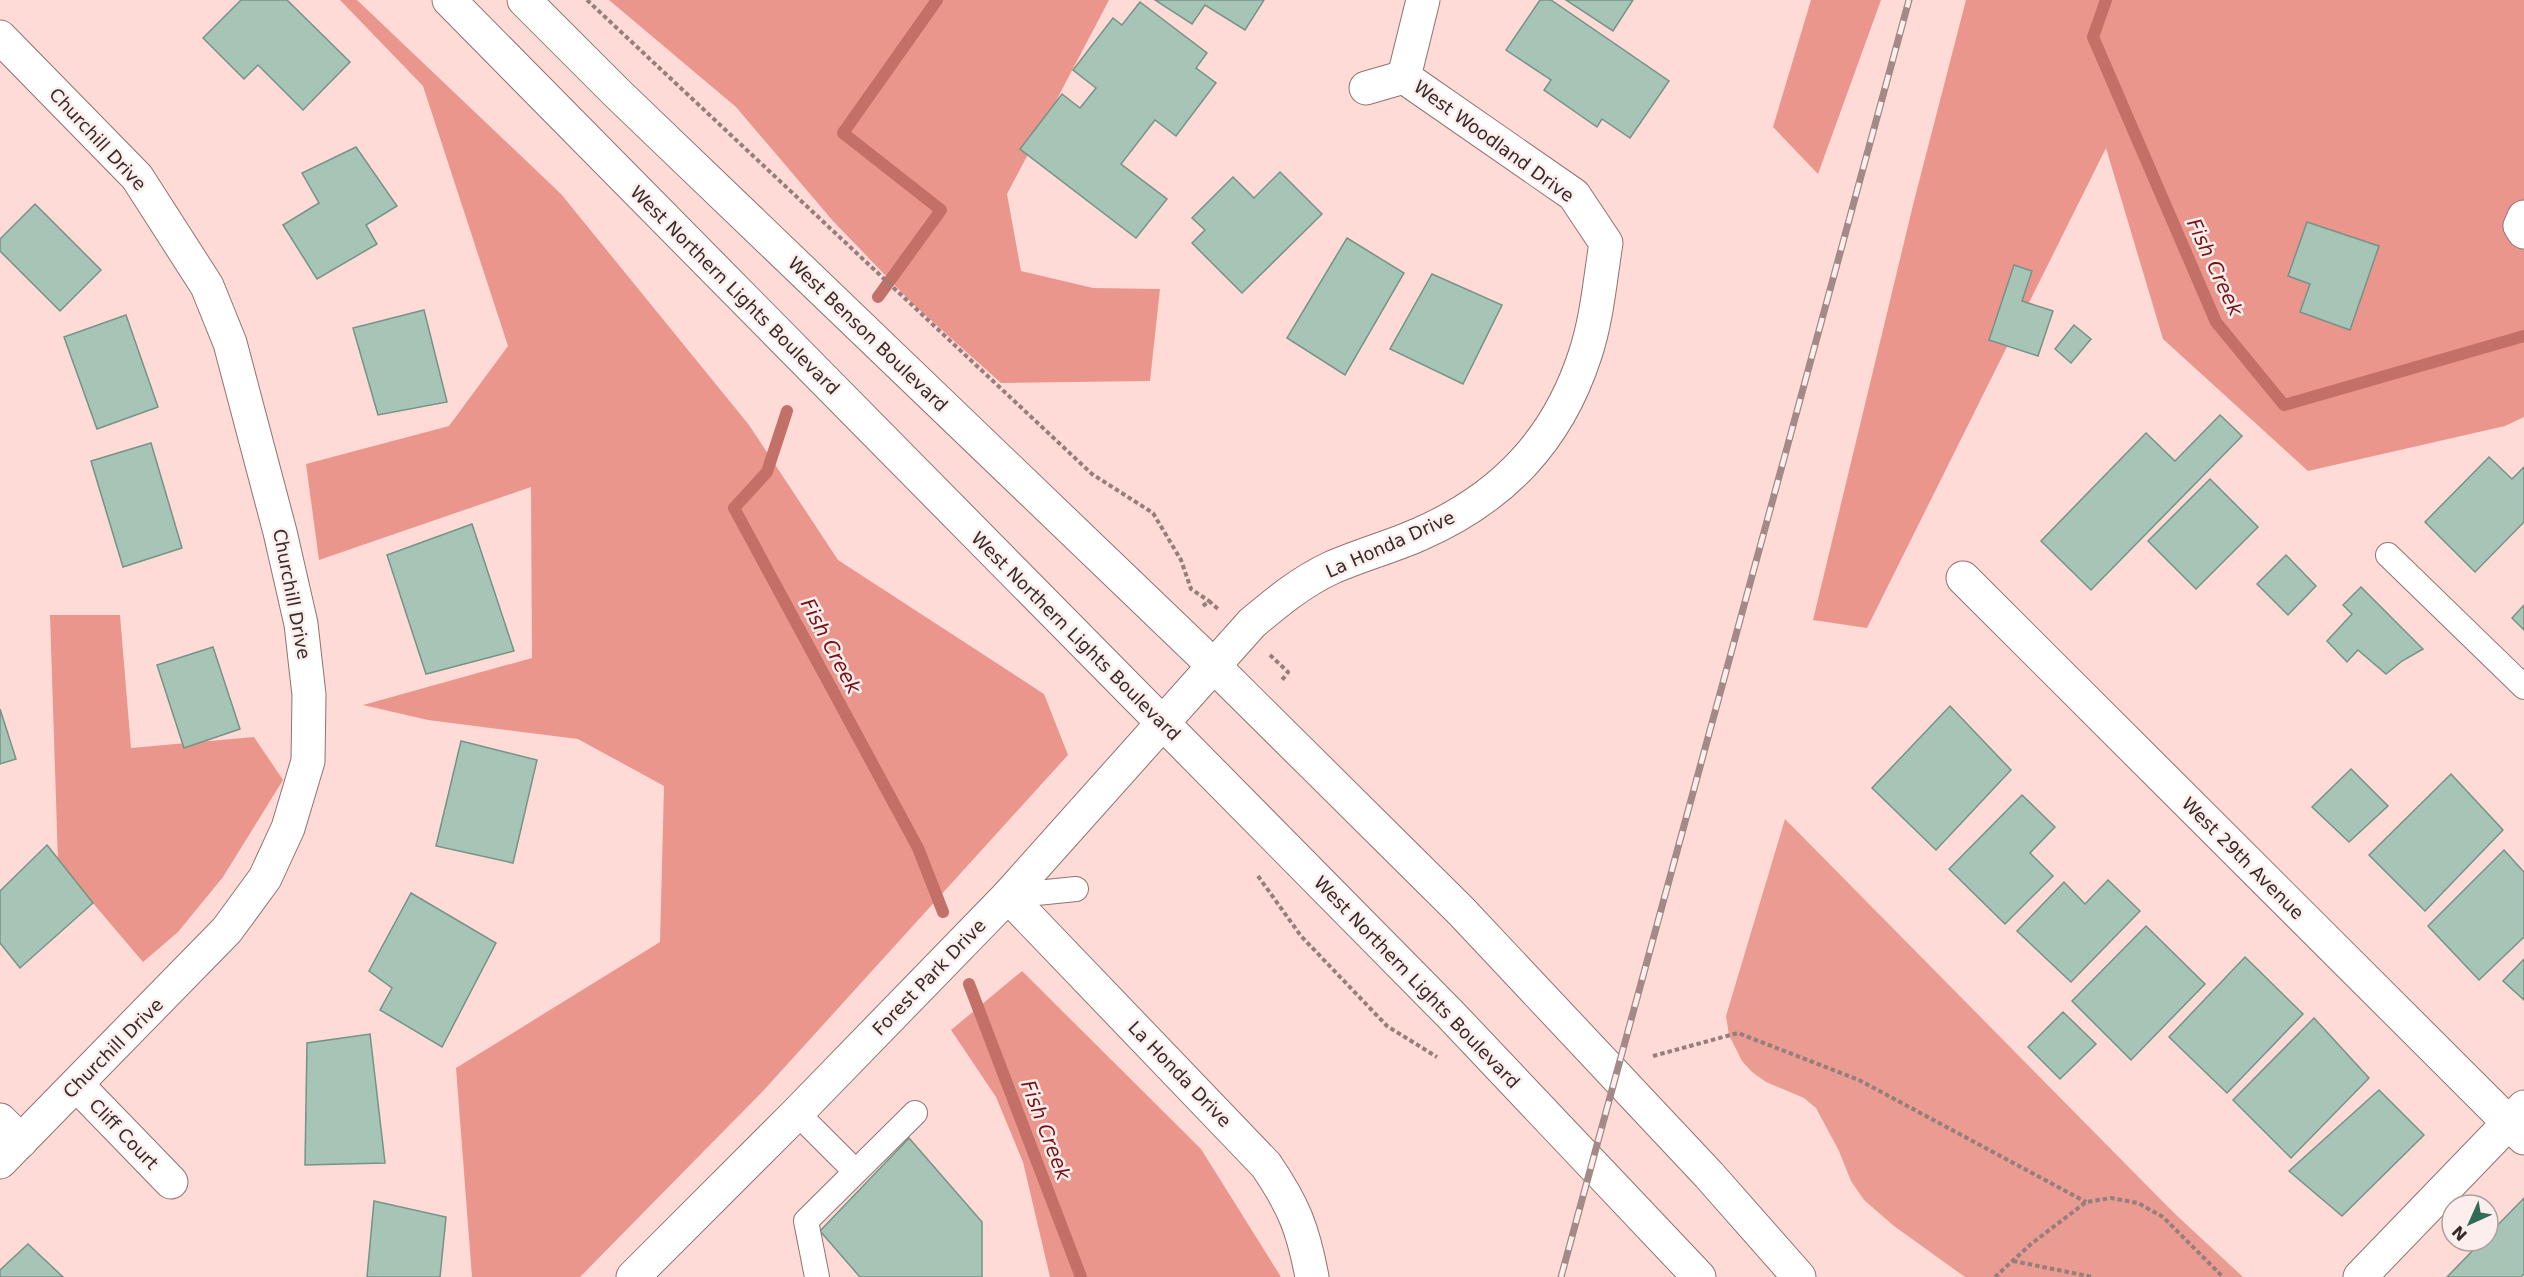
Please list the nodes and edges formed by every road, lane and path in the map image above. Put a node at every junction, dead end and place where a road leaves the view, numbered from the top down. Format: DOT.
graph roads {
  1 [pos="449,0"];
  2 [pos="524,0"];
  3 [pos="587,0"];
  4 [pos="1424,0"];
  5 [pos="0,37"];
  6 [pos="1404,77"];
  7 [pos="1366,88"];
  8 [pos="1605,243"];
  9 [pos="2388,555"];
  10 [pos="1963,578"];
  11 [pos="1209,601"];
  12 [pos="1214,666"];
  13 [pos="2524,687"];
  14 [pos="1161,722"];
  15 [pos="1255,871"];
  16 [pos="1077,889"];
  17 [pos="1008,896"];
  18 [pos="1653,1056"];
  19 [pos="1445,1062"];
  20 [pos="76,1085"];
  21 [pos="797,1113"];
  22 [pos="915,1113"];
  23 [pos="2519,1123"];
  24 [pos="7,1141"];
  25 [pos="855,1172"];
  26 [pos="171,1182"];
  27 [pos="2086,1202"];
  28 [pos="2013,1261"];
  29 [pos="633,1277"];
  30 [pos="817,1277"];
  31 [pos="1312,1277"];
  32 [pos="1699,1277"];
  33 [pos="1799,1277"];
  34 [pos="1995,1277"];
  35 [pos="2093,1277"];
  36 [pos="2223,1277"];
  37 [pos="2360,1277"];
  1 -- 14 [label="street, West Northern Lights Boulevard"];
  2 -- 12 [label="street, West Benson Boulevard"];
  3 -- 11 [label="path"];
  4 -- 6 [label="street, West Woodland Drive"];
  5 -- 20 [label="street, Churchill Drive"];
  6 -- 7 [label="street"];
  6 -- 8 [label="street, West Woodland Drive"];
  8 -- 12 [label="street, La Honda Drive"];
  9 -- 13 [label="lane"];
  10 -- 23 [label="street, West 29th Avenue"];
  12 -- 14 [label="street, Forest Park Drive"];
  12 -- 33 [label="street"];
  14 -- 17 [label="street, Forest Park Drive"];
  14 -- 32 [label="street, West Northern Lights Boulevard"];
  15 -- 19 [label="path"];
  16 -- 17 [label="lane"];
  17 -- 21 [label="street, Forest Park Drive"];
  17 -- 31 [label="street, La Honda Drive"];
  18 -- 27 [label="path"];
  20 -- 24 [label="street, Churchill Drive"];
  20 -- 26 [label="street, Cliff Court"];
  21 -- 25 [label="lane"];
  21 -- 29 [label="street, Forest Park Drive"];
  22 -- 25 [label="lane"];
  23 -- 37 [label="street"];
  25 -- 30 [label="lane"];
  27 -- 28 [label="path"];
  27 -- 36 [label="path"];
  28 -- 34 [label="path"];
  28 -- 35 [label="path"];
}
